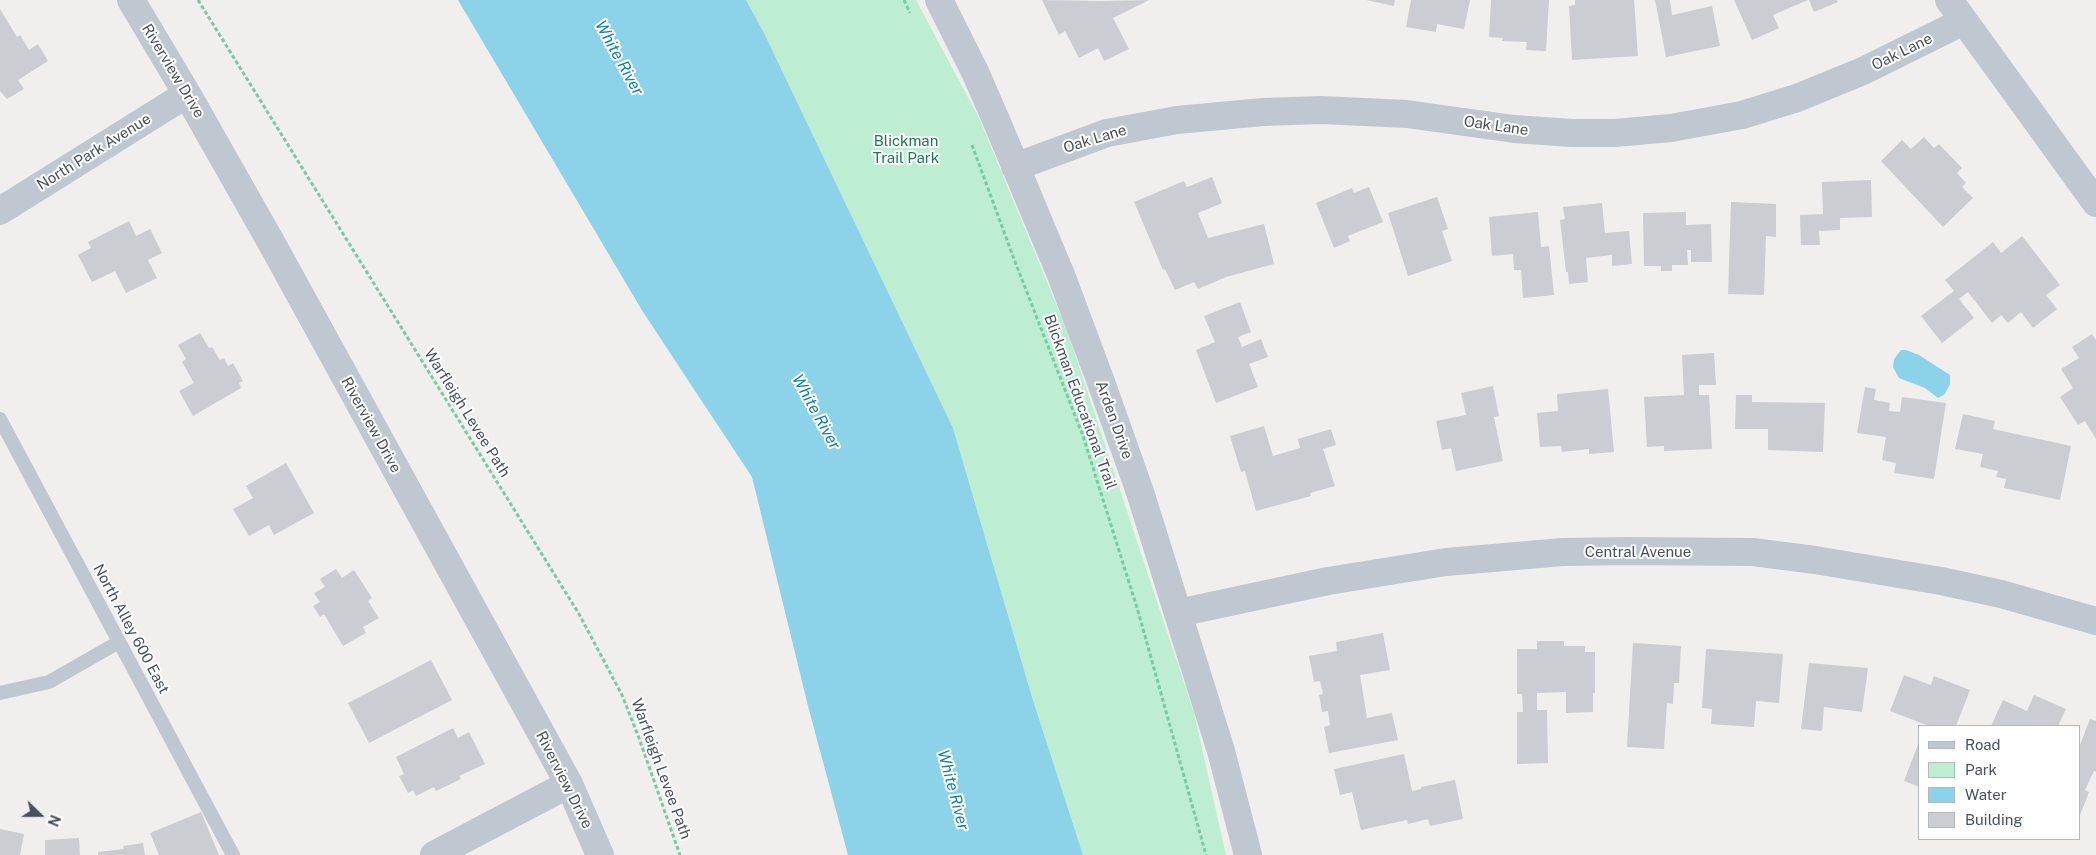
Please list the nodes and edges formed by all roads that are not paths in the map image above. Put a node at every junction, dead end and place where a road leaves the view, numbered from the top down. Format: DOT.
graph roads {
  1 [pos="131,0"];
  2 [pos="939,0"];
  3 [pos="1956,10"];
  4 [pos="187,94"];
  5 [pos="1015,167"];
  6 [pos="2096,203"];
  7 [pos="0,211"];
  8 [pos="0,419"];
  9 [pos="1178,613"];
  10 [pos="2096,621"];
  11 [pos="119,642"];
  12 [pos="0,693"];
  13 [pos="569,784"];
  14 [pos="233,855"];
  15 [pos="434,855"];
  16 [pos="600,855"];
  17 [pos="1248,855"];
  1 -- 4 [label="street, Riverview Drive"];
  2 -- 5 [label="street, Arden Drive"];
  3 -- 5 [label="street, Oak Lane"];
  3 -- 6 [label="street"];
  4 -- 7 [label="street, North Park Avenue"];
  4 -- 13 [label="street, Riverview Drive"];
  5 -- 9 [label="street, Arden Drive"];
  8 -- 11 [label="lane, North Alley 600 East"];
  9 -- 10 [label="street, Central Avenue"];
  9 -- 17 [label="street, Arden Drive"];
  11 -- 12 [label="lane"];
  11 -- 14 [label="lane, North Alley 600 East"];
  13 -- 15 [label="street"];
  13 -- 16 [label="street, Riverview Drive"];
}
